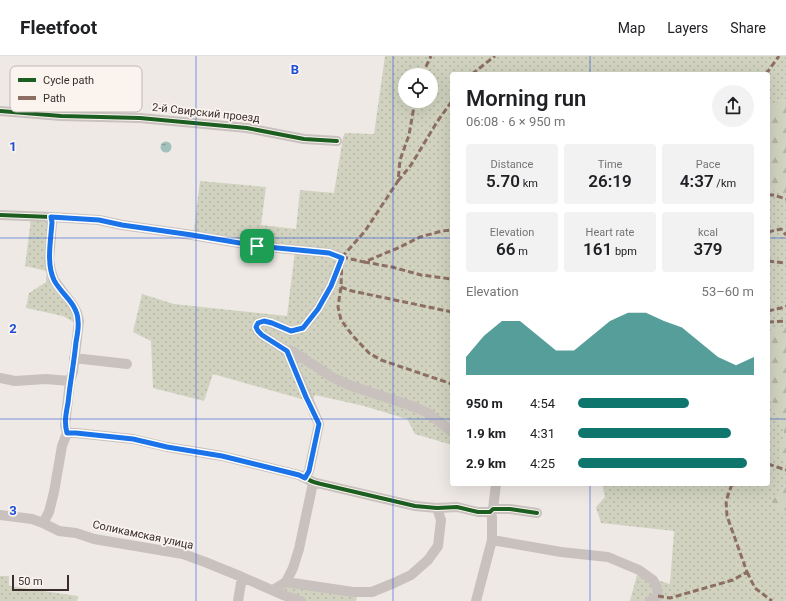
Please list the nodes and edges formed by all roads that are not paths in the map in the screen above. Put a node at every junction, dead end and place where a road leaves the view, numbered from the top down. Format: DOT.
graph roads {
  1 [pos="0,111"];
  2 [pos="10,112"];
  3 [pos="12,112"];
  4 [pos="337,141"];
  5 [pos="0,215"];
  6 [pos="51,217"];
  7 [pos="287,351"];
  8 [pos="74,358"];
  9 [pos="128,364"];
  10 [pos="0,378"];
  11 [pos="70,381"];
  12 [pos="450,430"];
  13 [pos="67,433"];
  14 [pos="309,481"];
  15 [pos="496,486"];
  16 [pos="437,508"];
  17 [pos="491,510"];
  18 [pos="537,512"];
  19 [pos="0,515"];
  20 [pos="43,523"];
  21 [pos="492,540"];
  22 [pos="242,577"];
  23 [pos="286,582"];
  24 [pos="273,590"];
  25 [pos="654,599"];
  26 [pos="238,601"];
  27 [pos="301,601"];
  28 [pos="476,601"];
  1 -- 2 [label="street, 2-й Свирский проезд"];
  3 -- 4 [label="street, 2-й Свирский проезд"];
  5 -- 6 [label="street"];
  6 -- 7 [label="street"];
  6 -- 8 [label="street"];
  7 -- 12 [label="street"];
  7 -- 14 [label="street"];
  8 -- 9 [label="street"];
  8 -- 11 [label="street"];
  10 -- 11 [label="street"];
  11 -- 13 [label="street"];
  13 -- 14 [label="street"];
  13 -- 20 [label="street"];
  14 -- 16 [label="street"];
  14 -- 23 [label="street"];
  15 -- 17 [label="street"];
  16 -- 17 [label="street"];
  16 -- 23 [label="street"];
  17 -- 18 [label="street"];
  17 -- 21 [label="street"];
  19 -- 20 [label="street, Соликамская улица"];
  20 -- 22 [label="street, Соликамская улица"];
  21 -- 25 [label="street"];
  21 -- 28 [label="street"];
  22 -- 24 [label="street, Соликамская улица"];
  22 -- 26 [label="street"];
  23 -- 24 [label="street"];
  24 -- 27 [label="street, Соликамская улица"];
}
